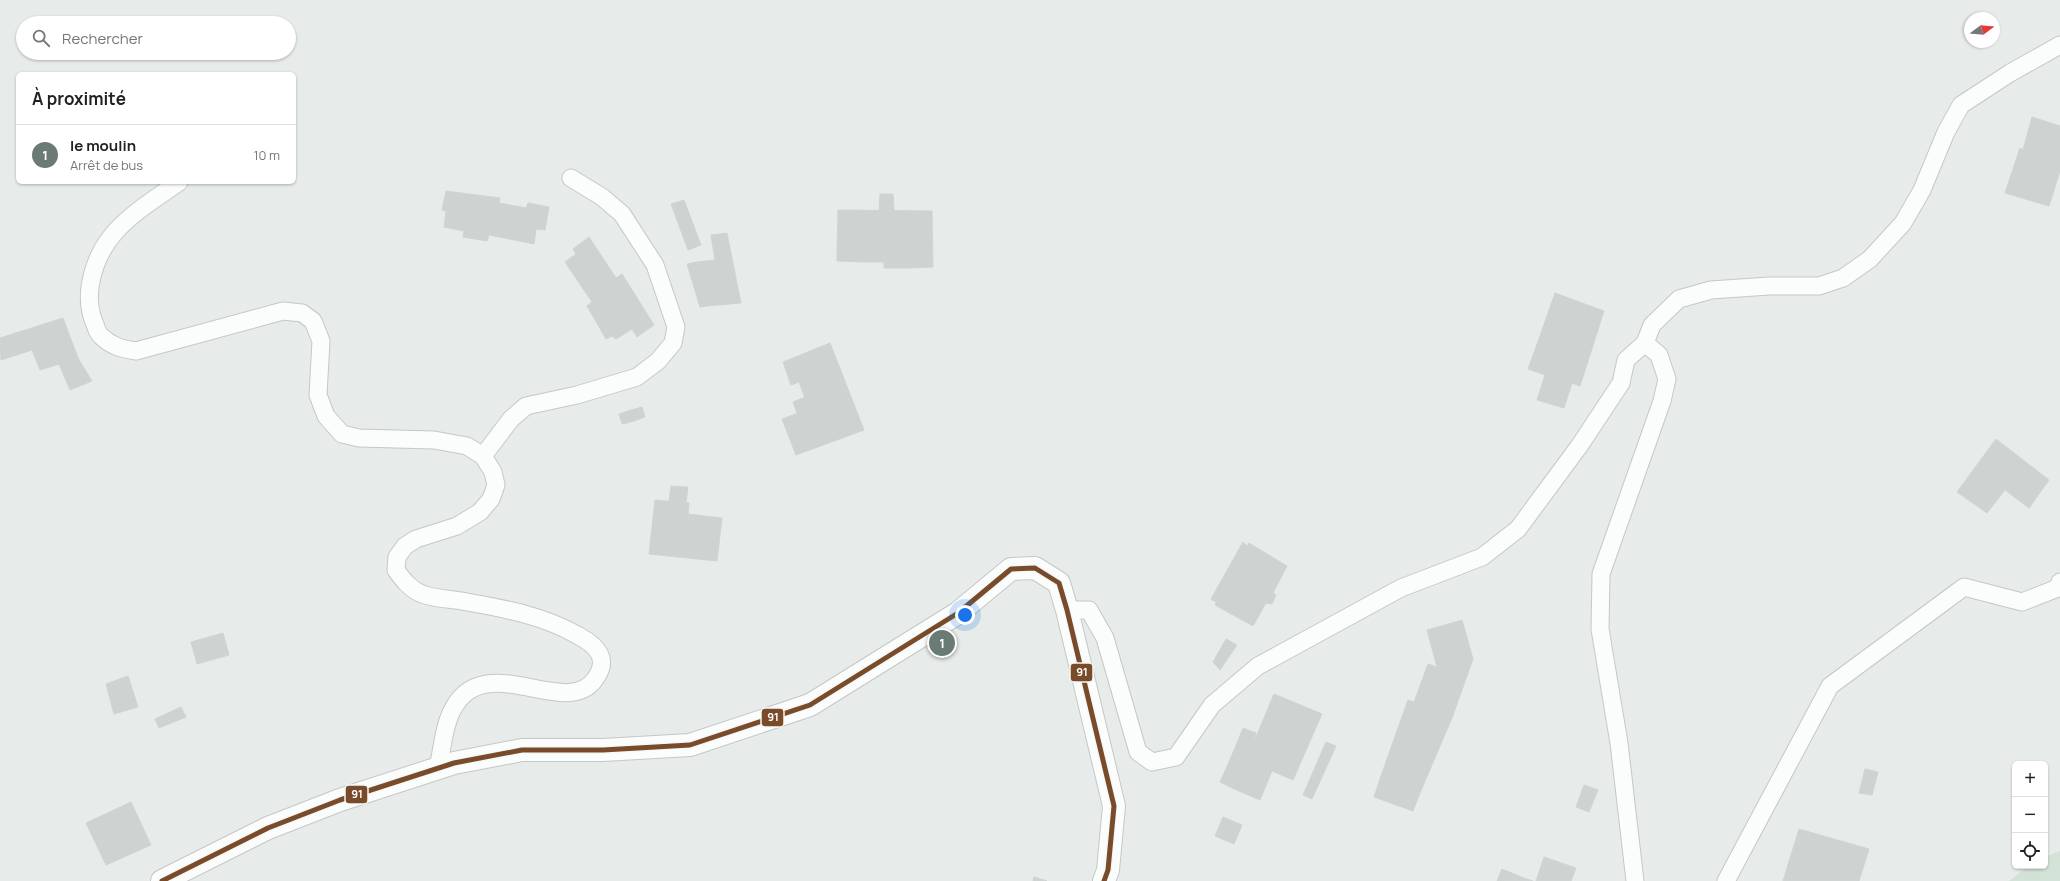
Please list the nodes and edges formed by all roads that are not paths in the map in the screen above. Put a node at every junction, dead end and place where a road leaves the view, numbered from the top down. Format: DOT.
graph roads {
  1 [pos="2060,45"];
  2 [pos="571,178"];
  3 [pos="176,184"];
  4 [pos="1645,343"];
  5 [pos="483,456"];
  6 [pos="2060,582"];
  7 [pos="1067,610"];
  8 [pos="438,768"];
  9 [pos="162,881"];
  10 [pos="1104,881"];
  11 [pos="1635,881"];
  12 [pos="1726,881"];
  1 -- 4 [label="lane"];
  2 -- 5 [label="lane"];
  3 -- 5 [label="lane"];
  4 -- 7 [label="lane"];
  4 -- 11 [label="lane"];
  5 -- 8 [label="lane"];
  6 -- 12 [label="lane"];
  7 -- 8 [label="street"];
  7 -- 10 [label="street"];
  8 -- 9 [label="street"];
}
